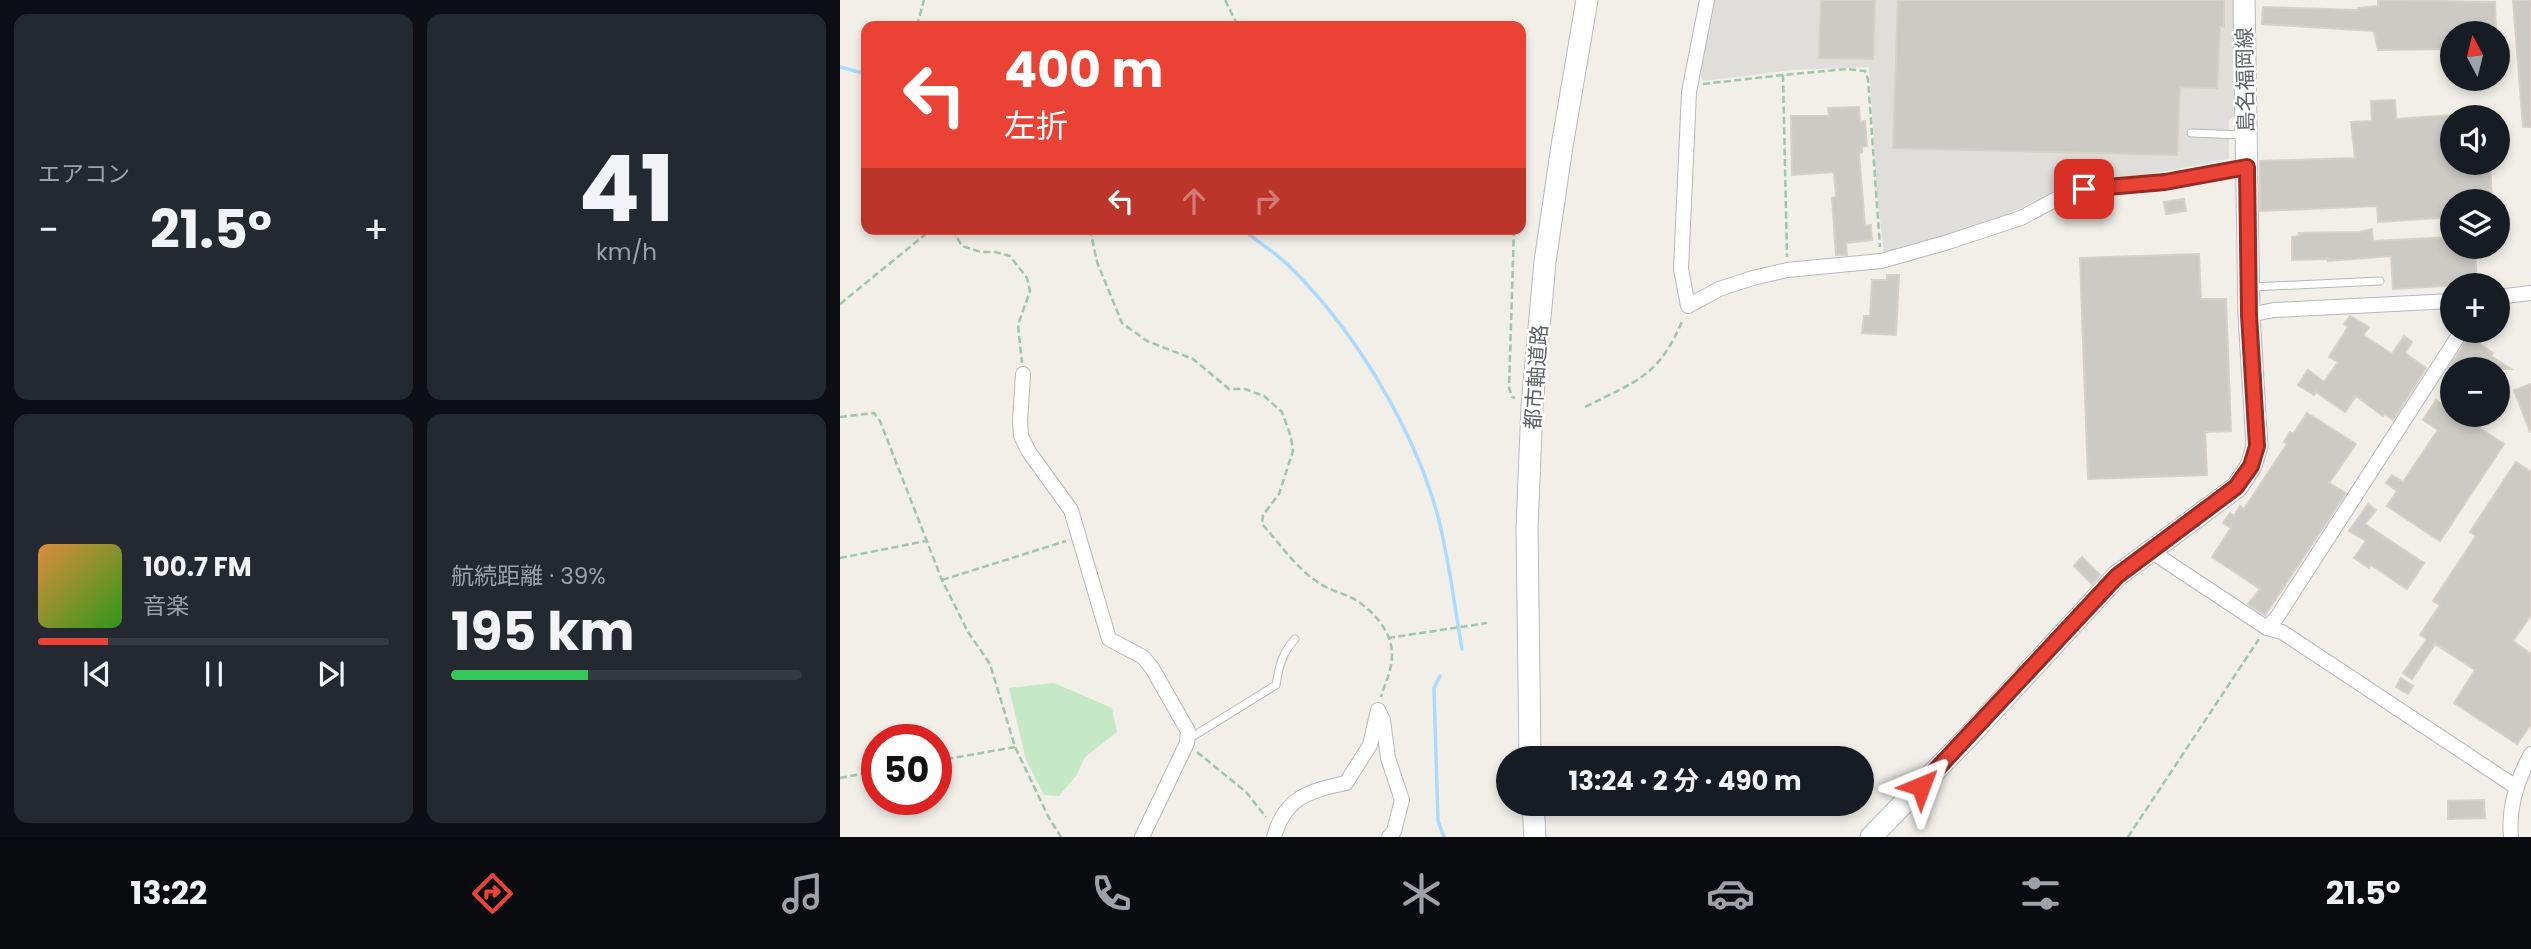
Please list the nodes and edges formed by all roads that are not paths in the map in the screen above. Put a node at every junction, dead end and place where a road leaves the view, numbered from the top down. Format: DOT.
graph roads {
  1 [pos="1587,0"];
  2 [pos="1707,0"];
  3 [pos="2244,0"];
  4 [pos="2191,133"];
  5 [pos="2246,135"];
  6 [pos="2247,167"];
  7 [pos="2380,281"];
  8 [pos="2249,288"];
  9 [pos="2531,293"];
  10 [pos="2510,295"];
  11 [pos="2440,303"];
  12 [pos="2249,315"];
  13 [pos="2454,343"];
  14 [pos="1023,373"];
  15 [pos="2149,550"];
  16 [pos="2267,628"];
  17 [pos="1295,639"];
  18 [pos="1187,742"];
  19 [pos="1529,746"];
  20 [pos="2531,754"];
  21 [pos="2516,787"];
  22 [pos="1534,816"];
  23 [pos="1275,834"];
  24 [pos="1142,837"];
  25 [pos="1389,837"];
  26 [pos="1535,837"];
  27 [pos="1871,837"];
  28 [pos="2511,837"];
  1 -- 19 [label="main road, 都市軸道路"];
  2 -- 6 [label="street"];
  3 -- 5 [label="main road, 島名福岡線"];
  4 -- 5 [label="lane"];
  5 -- 6 [label="main road, 島名福岡線"];
  6 -- 8 [label="main road, 島名福岡線"];
  7 -- 8 [label="lane"];
  8 -- 12 [label="main road, 島名福岡線"];
  9 -- 10 [label="street"];
  11 -- 12 [label="street"];
  12 -- 15 [label="main road, 島名福岡線"];
  13 -- 16 [label="street"];
  14 -- 18 [label="street"];
  15 -- 16 [label="street"];
  15 -- 27 [label="main road, 島名福岡線"];
  16 -- 21 [label="street"];
  17 -- 18 [label="lane"];
  18 -- 24 [label="street"];
  20 -- 21 [label="street"];
  21 -- 28 [label="street"];
  22 -- 26 [label="main road"];
  23 -- 25 [label="street"];
}
